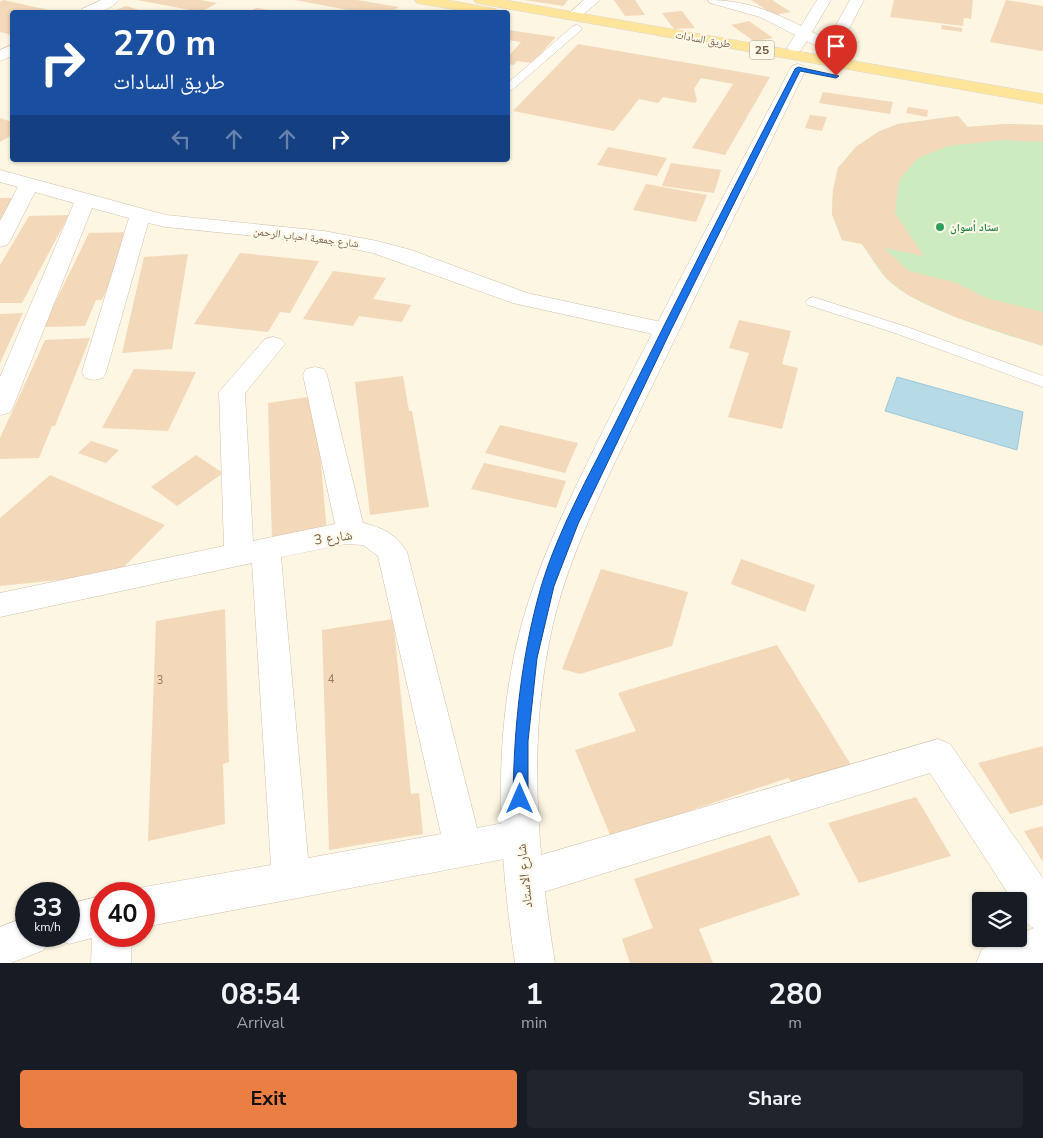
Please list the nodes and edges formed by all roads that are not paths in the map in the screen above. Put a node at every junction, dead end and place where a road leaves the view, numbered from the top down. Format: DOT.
graph roads {
  1 [pos="112,0"];
  2 [pos="422,0"];
  3 [pos="481,0"];
  4 [pos="593,0"];
  5 [pos="715,0"];
  6 [pos="824,0"];
  7 [pos="857,0"];
  8 [pos="91,10"];
  9 [pos="480,10"];
  10 [pos="510,16"];
  11 [pos="575,22"];
  12 [pos="804,34"];
  13 [pos="828,54"];
  14 [pos="795,62"];
  15 [pos="510,86"];
  16 [pos="1043,100"];
  17 [pos="1043,114"];
  18 [pos="0,176"];
  19 [pos="29,184"];
  20 [pos="85,200"];
  21 [pos="140,215"];
  22 [pos="0,241"];
  23 [pos="813,302"];
  24 [pos="666,330"];
  25 [pos="273,344"];
  26 [pos="94,372"];
  27 [pos="315,375"];
  28 [pos="1043,382"];
  29 [pos="0,407"];
  30 [pos="351,532"];
  31 [pos="253,551"];
  32 [pos="0,605"];
  33 [pos="520,838"];
  34 [pos="463,848"];
  35 [pos="524,879"];
  36 [pos="291,880"];
  37 [pos="155,905"];
  38 [pos="1043,912"];
  39 [pos="15,942"];
  40 [pos="1043,946"];
  41 [pos="0,947"];
  42 [pos="112,947"];
  43 [pos="111,963"];
  44 [pos="535,963"];
  45 [pos="996,963"];
  1 -- 8 [label="street"];
  2 -- 9 [label="main road"];
  3 -- 11 [label="main road, طريق السادات / 25"];
  4 -- 11 [label="street"];
  5 -- 12 [label="street"];
  6 -- 12 [label="street, شارع الاستاد"];
  7 -- 13 [label="street"];
  10 -- 11 [label="main road, طريق السادات / 25"];
  11 -- 14 [label="main road, طريق السادات / 25"];
  11 -- 15 [label="lane"];
  12 -- 13 [label="street"];
  12 -- 14 [label="street, شارع الاستاد"];
  13 -- 14 [label="main road, طريق السادات / 25"];
  13 -- 16 [label="main road, طريق السادات / 25"];
  14 -- 17 [label="main road, طريق السادات / 25"];
  14 -- 24 [label="street, شارع الاستاد"];
  18 -- 19 [label="street, شارع جمعية احباب الرحمن"];
  19 -- 20 [label="street, شارع جمعية احباب الرحمن"];
  19 -- 22 [label="street"];
  20 -- 21 [label="street, شارع جمعية احباب الرحمن"];
  20 -- 29 [label="street"];
  21 -- 24 [label="street, شارع جمعية احباب الرحمن"];
  21 -- 26 [label="street"];
  23 -- 28 [label="lane"];
  24 -- 33 [label="street, شارع الاستاد"];
  25 -- 31 [label="street"];
  27 -- 30 [label="street"];
  30 -- 31 [label="street, شارع 3"];
  30 -- 34 [label="street, شارع 3"];
  31 -- 32 [label="street, شارع 3"];
  31 -- 36 [label="street"];
  33 -- 34 [label="street"];
  33 -- 35 [label="street, شارع الاستاد"];
  34 -- 36 [label="street"];
  35 -- 38 [label="street"];
  35 -- 44 [label="street, شارع الاستاد"];
  36 -- 37 [label="street"];
  39 -- 41 [label="street"];
  40 -- 45 [label="street"];
  42 -- 43 [label="street"];
}
